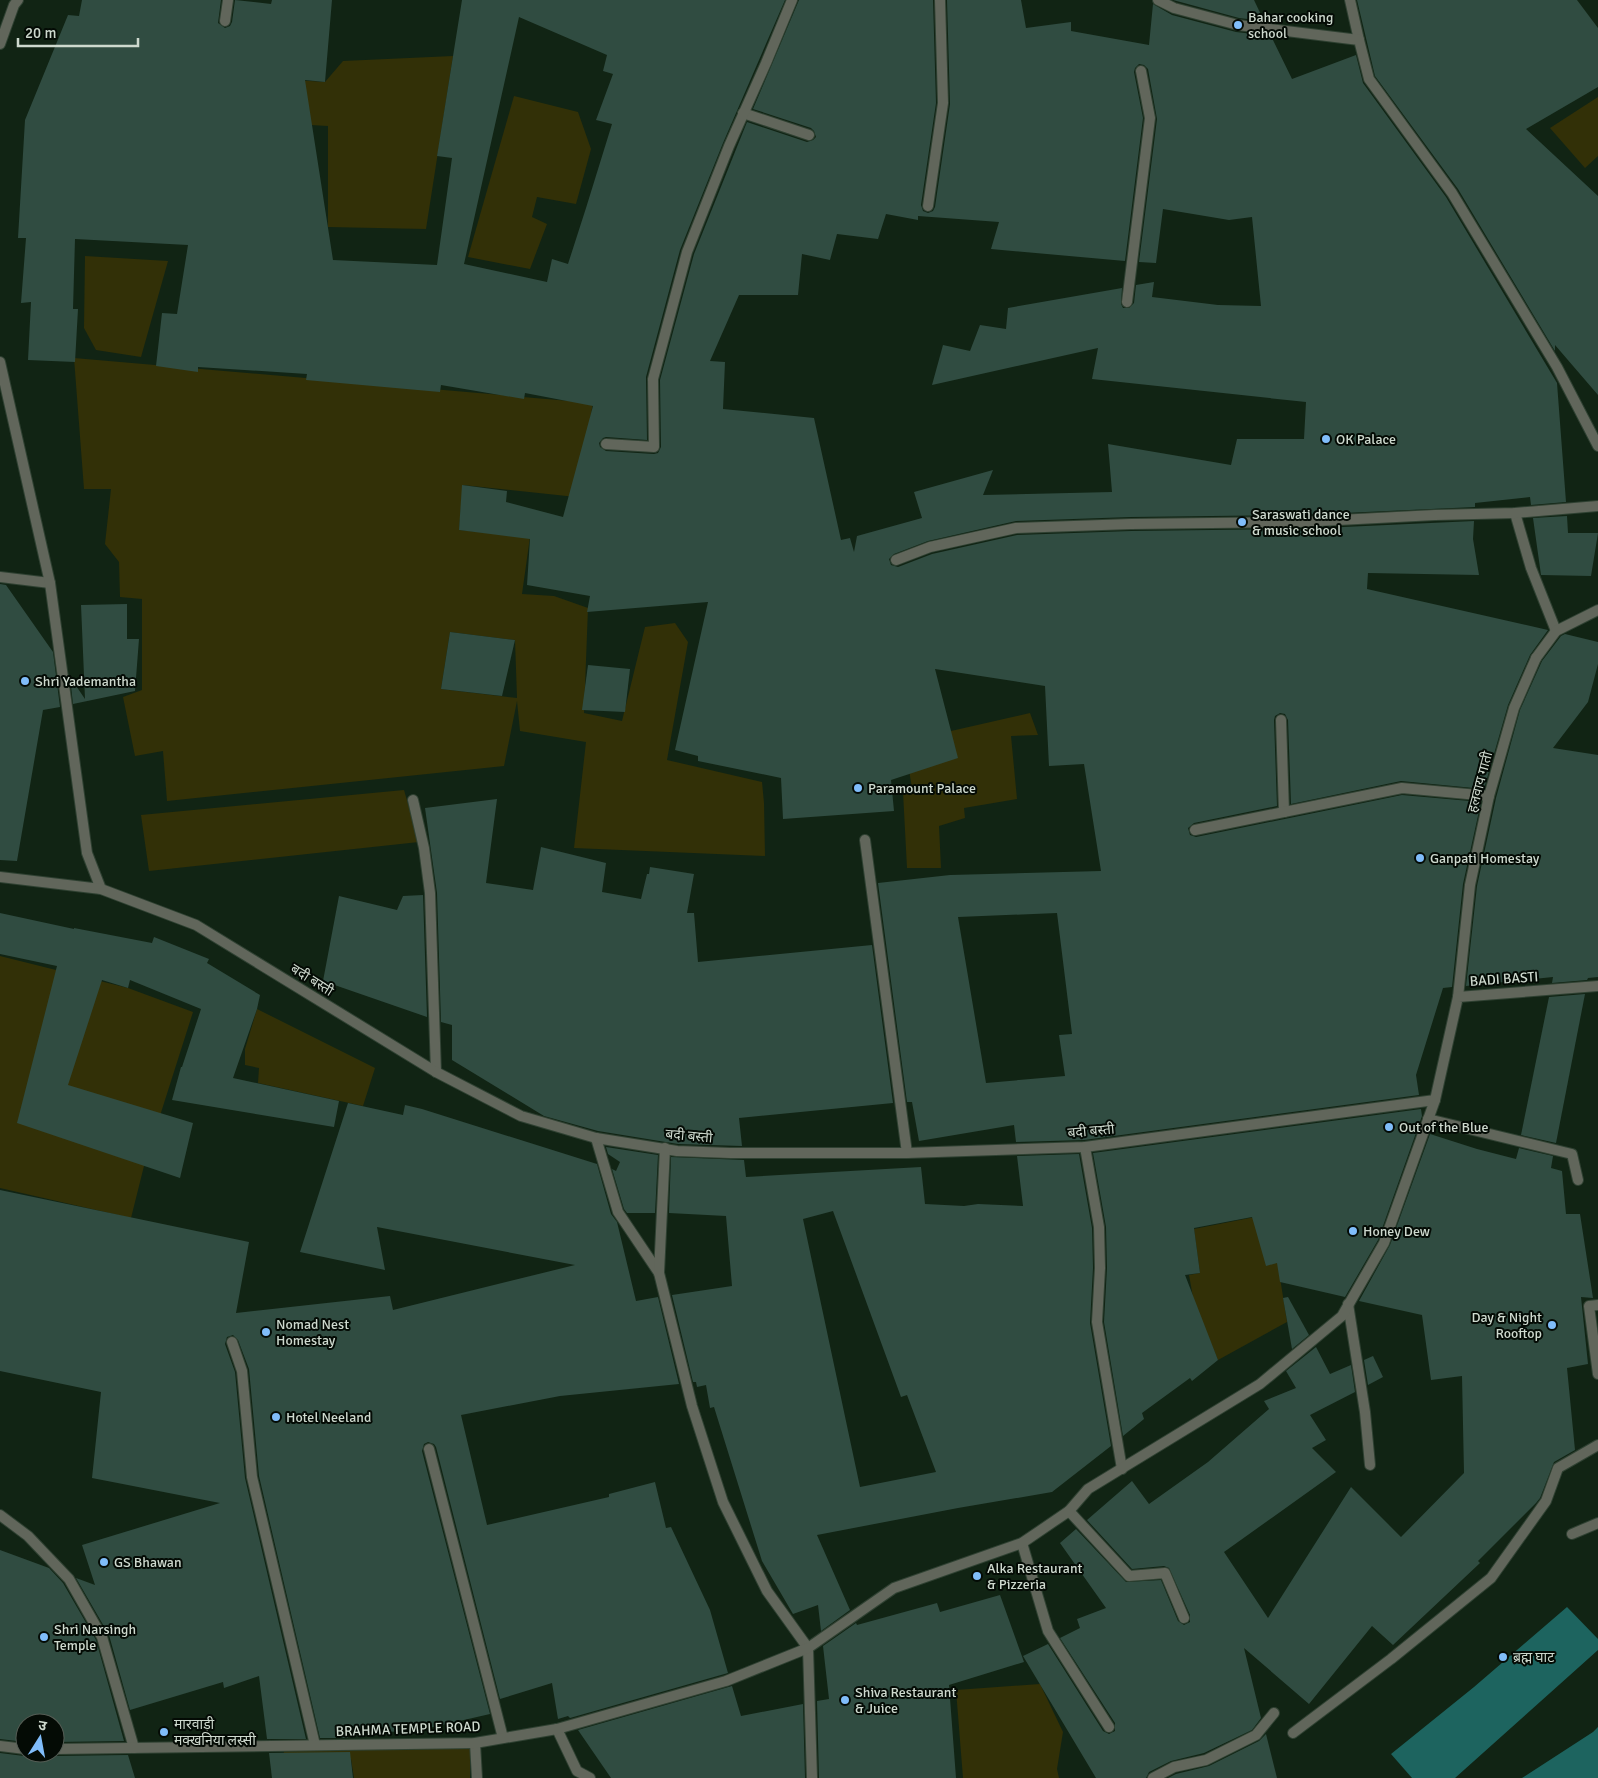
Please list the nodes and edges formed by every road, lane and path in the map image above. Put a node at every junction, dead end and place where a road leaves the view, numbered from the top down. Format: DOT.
graph roads {
  1 [pos="18,0"];
  2 [pos="228,0"];
  3 [pos="792,0"];
  4 [pos="940,0"];
  5 [pos="1158,0"];
  6 [pos="1350,0"];
  7 [pos="225,21"];
  8 [pos="1359,40"];
  9 [pos="0,44"];
  10 [pos="1141,71"];
  11 [pos="744,113"];
  12 [pos="810,135"];
  13 [pos="928,206"];
  14 [pos="1128,302"];
  15 [pos="0,362"];
  16 [pos="606,444"];
  17 [pos="1598,446"];
  18 [pos="1598,508"];
  19 [pos="1515,513"];
  20 [pos="896,560"];
  21 [pos="0,577"];
  22 [pos="50,583"];
  23 [pos="1598,610"];
  24 [pos="1556,632"];
  25 [pos="1281,720"];
  26 [pos="1489,796"];
  27 [pos="414,800"];
  28 [pos="1284,812"];
  29 [pos="1195,830"];
  30 [pos="865,840"];
  31 [pos="0,877"];
  32 [pos="100,889"];
  33 [pos="1598,986"];
  34 [pos="1458,997"];
  35 [pos="436,1072"];
  36 [pos="1435,1100"];
  37 [pos="1428,1119"];
  38 [pos="596,1138"];
  39 [pos="1085,1147"];
  40 [pos="665,1148"];
  41 [pos="907,1153"];
  42 [pos="1578,1180"];
  43 [pos="659,1273"];
  44 [pos="1348,1304"];
  45 [pos="1598,1305"];
  46 [pos="232,1342"];
  47 [pos="1598,1374"];
  48 [pos="1598,1445"];
  49 [pos="429,1449"];
  50 [pos="1370,1465"];
  51 [pos="1122,1469"];
  52 [pos="1070,1511"];
  53 [pos="0,1515"];
  54 [pos="1598,1523"];
  55 [pos="1572,1534"];
  56 [pos="1022,1543"];
  57 [pos="1184,1618"];
  58 [pos="808,1648"];
  59 [pos="1274,1713"];
  60 [pos="1109,1727"];
  61 [pos="557,1729"];
  62 [pos="1293,1733"];
  63 [pos="503,1738"];
  64 [pos="475,1743"];
  65 [pos="315,1745"];
  66 [pos="0,1746"];
  67 [pos="15,1748"];
  68 [pos="134,1748"];
  69 [pos="65,1749"];
  70 [pos="477,1778"];
  71 [pos="590,1778"];
  72 [pos="812,1778"];
  73 [pos="1153,1778"];
  1 -- 9 [label="street"];
  2 -- 7 [label="street"];
  3 -- 11 [label="street"];
  4 -- 13 [label="street"];
  5 -- 8 [label="street"];
  6 -- 8 [label="street"];
  8 -- 17 [label="street"];
  10 -- 14 [label="street"];
  11 -- 12 [label="street"];
  11 -- 16 [label="street"];
  15 -- 22 [label="street"];
  18 -- 19 [label="street"];
  19 -- 20 [label="street"];
  19 -- 24 [label="street"];
  21 -- 22 [label="street"];
  22 -- 32 [label="street"];
  23 -- 24 [label="street, हलवाय गाती"];
  24 -- 26 [label="street, हलवाय गाती"];
  25 -- 28 [label="street"];
  26 -- 28 [label="street"];
  26 -- 34 [label="street, हलवाय गाती"];
  27 -- 35 [label="street"];
  28 -- 29 [label="street"];
  30 -- 41 [label="street"];
  31 -- 32 [label="street, बदी बस्ती"];
  32 -- 35 [label="street, बदी बस्ती"];
  33 -- 34 [label="street, BADI BASTI"];
  34 -- 36 [label="street, BADI BASTI"];
  35 -- 38 [label="street, बदी बस्ती"];
  36 -- 37 [label="street, BADI BASTI"];
  36 -- 39 [label="street, बदी बस्ती"];
  37 -- 42 [label="street"];
  37 -- 44 [label="street, BADI BASTI"];
  38 -- 40 [label="street, बदी बस्ती"];
  38 -- 43 [label="street"];
  39 -- 41 [label="street, बदी बस्ती"];
  39 -- 51 [label="street"];
  40 -- 41 [label="street, बदी बस्ती"];
  40 -- 43 [label="street"];
  43 -- 58 [label="street"];
  44 -- 50 [label="street"];
  44 -- 51 [label="street, BADI BASTI"];
  45 -- 47 [label="street"];
  46 -- 65 [label="street"];
  48 -- 62 [label="street"];
  49 -- 63 [label="street"];
  51 -- 52 [label="street, BRAHMA TEMPLE ROAD"];
  52 -- 56 [label="street, BRAHMA TEMPLE ROAD"];
  52 -- 57 [label="street"];
  53 -- 68 [label="street"];
  54 -- 55 [label="street"];
  56 -- 58 [label="street, BRAHMA TEMPLE ROAD"];
  56 -- 60 [label="street"];
  58 -- 61 [label="street, BRAHMA TEMPLE ROAD"];
  58 -- 72 [label="street"];
  59 -- 73 [label="street"];
  61 -- 63 [label="street, BRAHMA TEMPLE ROAD"];
  61 -- 71 [label="street"];
  63 -- 64 [label="street, BRAHMA TEMPLE ROAD"];
  64 -- 65 [label="street, BRAHMA TEMPLE ROAD"];
  64 -- 70 [label="street"];
  65 -- 68 [label="street, BRAHMA TEMPLE ROAD"];
  66 -- 67 [label="street"];
  68 -- 69 [label="street, BRAHMA TEMPLE ROAD"];
}
